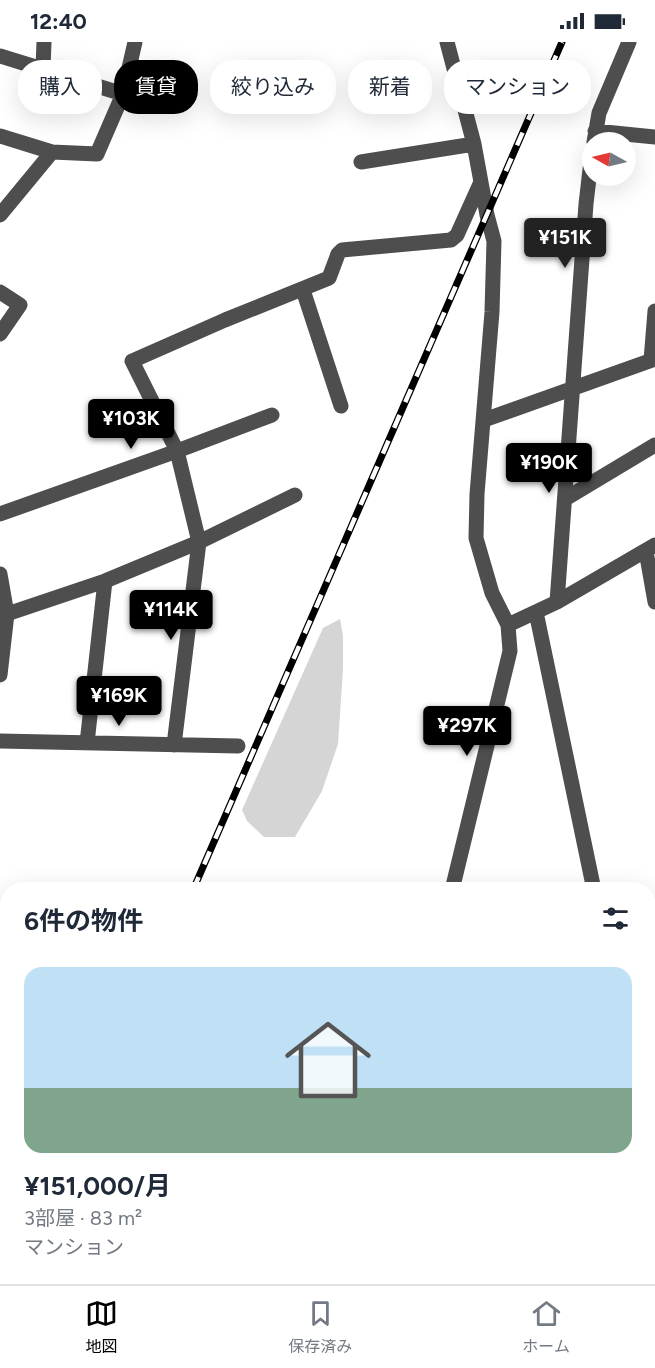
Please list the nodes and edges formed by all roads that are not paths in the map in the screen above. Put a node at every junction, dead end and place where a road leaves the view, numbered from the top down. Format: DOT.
graph roads {
  1 [pos="44,42"];
  2 [pos="135,42"];
  3 [pos="447,42"];
  4 [pos="629,42"];
  5 [pos="0,56"];
  6 [pos="43,60"];
  7 [pos="131,60"];
  8 [pos="18,61"];
  9 [pos="114,114"];
  10 [pos="595,132"];
  11 [pos="0,136"];
  12 [pos="636,137"];
  13 [pos="655,137"];
  14 [pos="474,144"];
  15 [pos="52,153"];
  16 [pos="360,162"];
  17 [pos="480,184"];
  18 [pos="588,186"];
  19 [pos="0,215"];
  20 [pos="303,290"];
  21 [pos="0,292"];
  22 [pos="655,311"];
  23 [pos="0,334"];
  24 [pos="653,359"];
  25 [pos="572,389"];
  26 [pos="341,406"];
  27 [pos="272,415"];
  28 [pos="484,420"];
  29 [pos="655,445"];
  30 [pos="177,451"];
  31 [pos="295,495"];
  32 [pos="565,500"];
  33 [pos="0,514"];
  34 [pos="199,542"];
  35 [pos="650,548"];
  36 [pos="0,574"];
  37 [pos="105,581"];
  38 [pos="557,602"];
  39 [pos="655,602"];
  40 [pos="536,612"];
  41 [pos="7,614"];
  42 [pos="508,626"];
  43 [pos="0,675"];
  44 [pos="0,741"];
  45 [pos="87,743"];
  46 [pos="174,745"];
  47 [pos="237,746"];
  48 [pos="454,882"];
  49 [pos="592,882"];
  1 -- 6 [label="street"];
  2 -- 7 [label="street"];
  3 -- 14 [label="street"];
  4 -- 10 [label="street"];
  5 -- 8 [label="street"];
  9 -- 15 [label="street"];
  11 -- 15 [label="street"];
  12 -- 13 [label="street"];
  14 -- 16 [label="street"];
  14 -- 17 [label="street"];
  15 -- 19 [label="street"];
  17 -- 20 [label="street"];
  17 -- 28 [label="street"];
  18 -- 25 [label="street"];
  20 -- 26 [label="street"];
  20 -- 30 [label="street"];
  21 -- 23 [label="street"];
  22 -- 24 [label="street"];
  24 -- 25 [label="street"];
  25 -- 28 [label="street"];
  25 -- 32 [label="street"];
  27 -- 30 [label="street"];
  28 -- 42 [label="street"];
  29 -- 32 [label="street"];
  30 -- 33 [label="street"];
  30 -- 34 [label="street"];
  31 -- 34 [label="street"];
  32 -- 38 [label="street"];
  34 -- 37 [label="street"];
  34 -- 46 [label="street"];
  35 -- 38 [label="street"];
  35 -- 39 [label="street"];
  36 -- 41 [label="street"];
  37 -- 41 [label="street"];
  37 -- 45 [label="street"];
  38 -- 40 [label="street"];
  40 -- 42 [label="street"];
  40 -- 49 [label="street"];
  41 -- 43 [label="street"];
  42 -- 48 [label="street"];
  44 -- 45 [label="street"];
  45 -- 46 [label="street"];
  46 -- 47 [label="street"];
}
